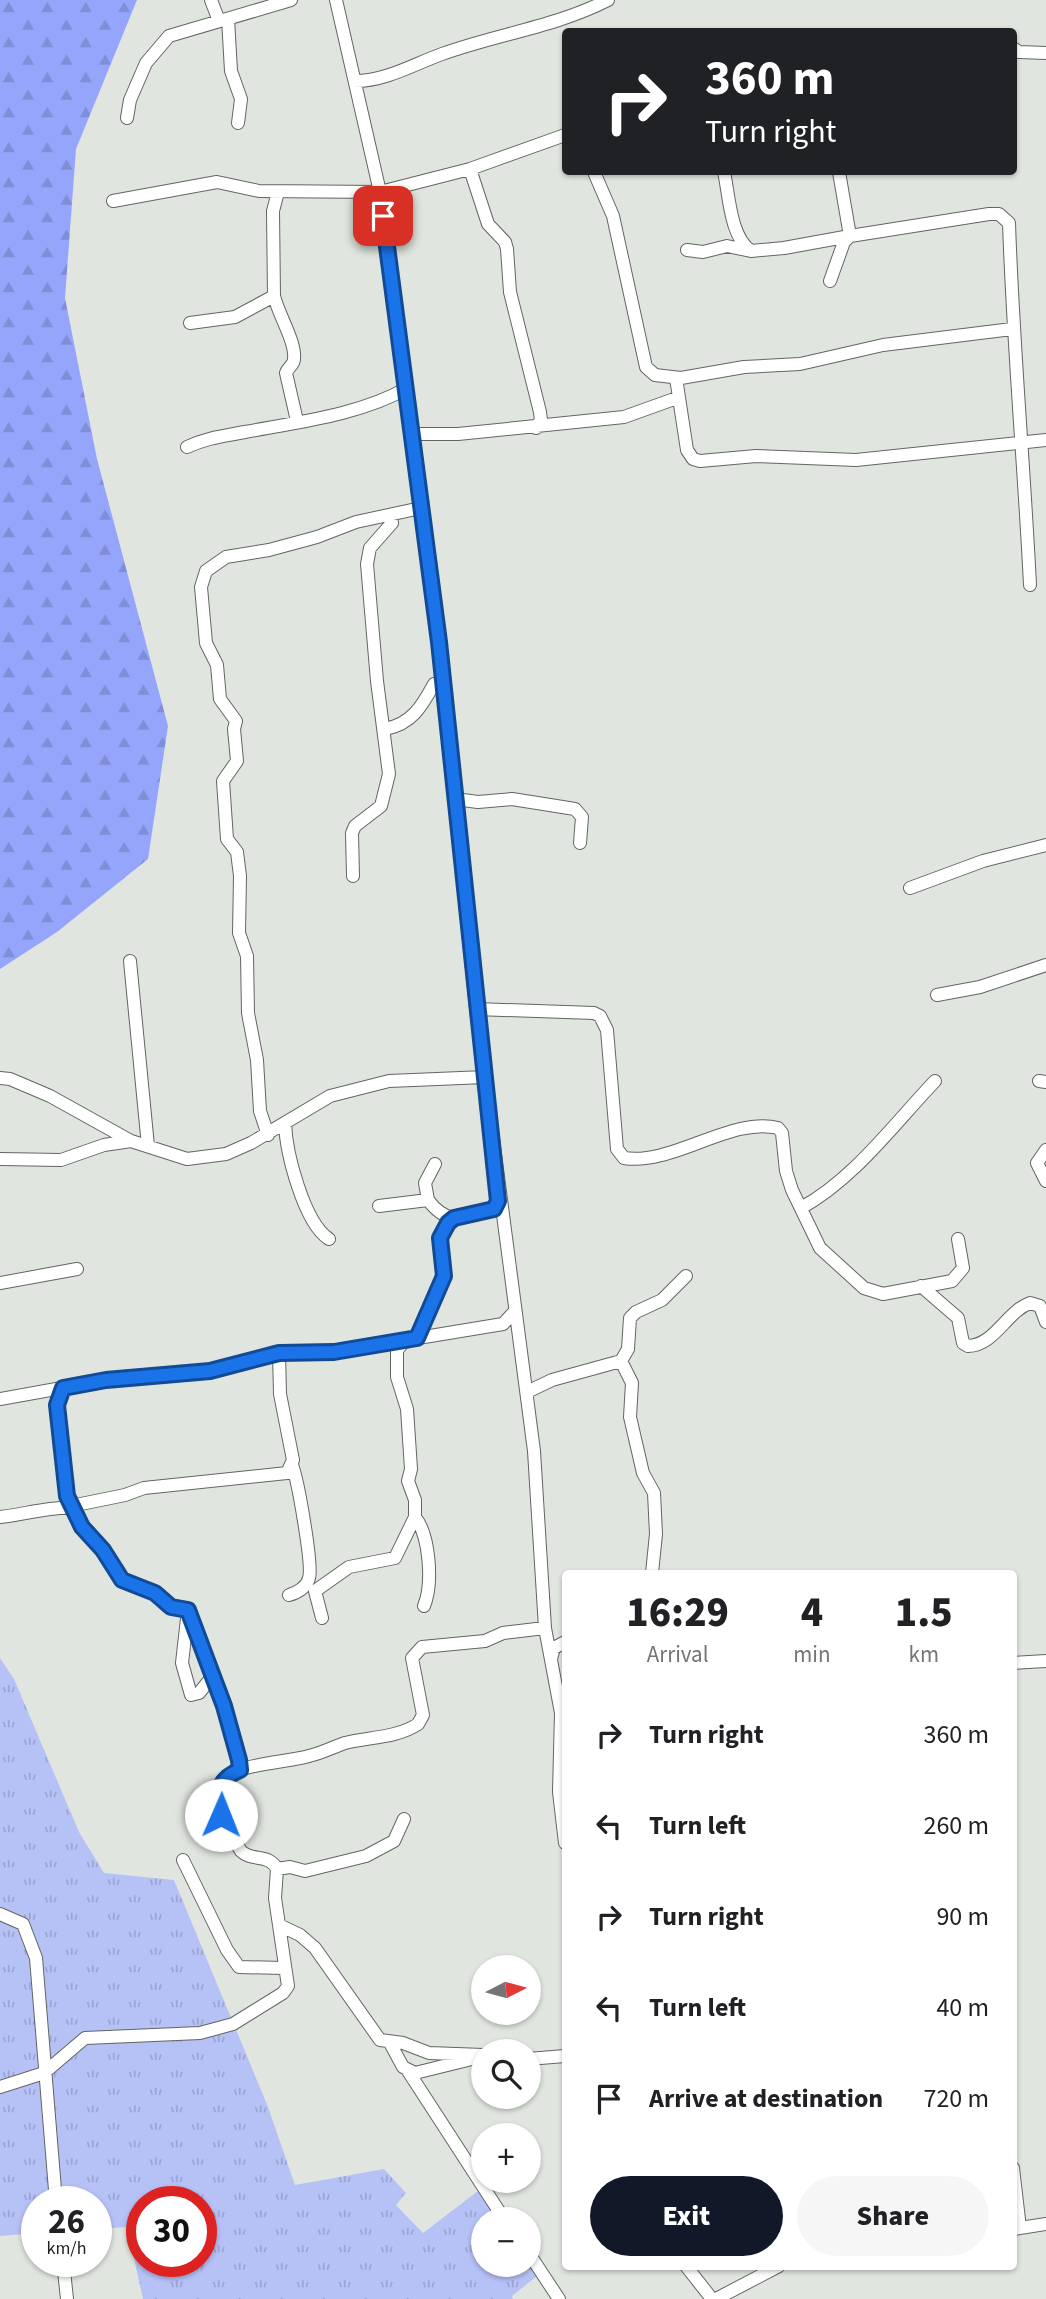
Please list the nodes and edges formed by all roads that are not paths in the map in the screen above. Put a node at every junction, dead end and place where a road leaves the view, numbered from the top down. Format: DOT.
graph roads {
  1 [pos="211,0"];
  2 [pos="291,0"];
  3 [pos="336,0"];
  4 [pos="607,0"];
  5 [pos="223,20"];
  6 [pos="1017,51"];
  7 [pos="1046,53"];
  8 [pos="355,81"];
  9 [pos="127,118"];
  10 [pos="238,124"];
  11 [pos="562,136"];
  12 [pos="470,169"];
  13 [pos="595,175"];
  14 [pos="725,175"];
  15 [pos="840,175"];
  16 [pos="278,192"];
  17 [pos="380,192"];
  18 [pos="113,201"];
  19 [pos="850,236"];
  20 [pos="687,250"];
  21 [pos="751,251"];
  22 [pos="831,281"];
  23 [pos="274,296"];
  24 [pos="190,323"];
  25 [pos="1012,329"];
  26 [pos="676,378"];
  27 [pos="408,388"];
  28 [pos="677,398"];
  29 [pos="297,421"];
  30 [pos="536,428"];
  31 [pos="414,435"];
  32 [pos="1046,440"];
  33 [pos="1023,442"];
  34 [pos="187,447"];
  35 [pos="421,508"];
  36 [pos="390,515"];
  37 [pos="1030,585"];
  38 [pos="442,682"];
  39 [pos="386,729"];
  40 [pos="455,799"];
  41 [pos="580,843"];
  42 [pos="1046,845"];
  43 [pos="353,876"];
  44 [pos="910,888"];
  45 [pos="130,961"];
  46 [pos="1046,965"];
  47 [pos="937,995"];
  48 [pos="476,1009"];
  49 [pos="485,1077"];
  50 [pos="0,1078"];
  51 [pos="935,1081"];
  52 [pos="285,1123"];
  53 [pos="268,1135"];
  54 [pos="131,1141"];
  55 [pos="148,1146"];
  56 [pos="1046,1150"];
  57 [pos="0,1159"];
  58 [pos="435,1164"];
  59 [pos="1046,1181"];
  60 [pos="498,1184"];
  61 [pos="428,1200"];
  62 [pos="379,1206"];
  63 [pos="801,1208"];
  64 [pos="454,1218"];
  65 [pos="329,1239"];
  66 [pos="958,1239"];
  67 [pos="78,1269"];
  68 [pos="686,1276"];
  69 [pos="0,1283"];
  70 [pos="921,1286"];
  71 [pos="514,1312"];
  72 [pos="1046,1322"];
  73 [pos="503,1324"];
  74 [pos="516,1334"];
  75 [pos="417,1338"];
  76 [pos="279,1353"];
  77 [pos="621,1361"];
  78 [pos="63,1388"];
  79 [pos="527,1391"];
  80 [pos="0,1399"];
  81 [pos="292,1465"];
  82 [pos="68,1504"];
  83 [pos="0,1517"];
  84 [pos="415,1517"];
  85 [pos="652,1570"];
  86 [pos="310,1576"];
  87 [pos="315,1591"];
  88 [pos="289,1595"];
  89 [pos="424,1605"];
  90 [pos="188,1610"];
  91 [pos="322,1618"];
  92 [pos="545,1628"];
  93 [pos="562,1644"];
  94 [pos="551,1659"];
  95 [pos="1046,1661"];
  96 [pos="1017,1663"];
  97 [pos="212,1677"];
  98 [pos="240,1770"];
  99 [pos="562,1818"];
  100 [pos="404,1819"];
  101 [pos="183,1860"];
  102 [pos="277,1869"];
  103 [pos="0,1914"];
  104 [pos="283,1932"];
  105 [pos="284,1968"];
  106 [pos="390,2043"];
  107 [pos="471,2055"];
  108 [pos="562,2056"];
  109 [pos="541,2058"];
  110 [pos="471,2060"];
  111 [pos="408,2071"];
  112 [pos="44,2073"];
  113 [pos="0,2087"];
  114 [pos="55,2186"];
  115 [pos="496,2207"];
  116 [pos="1046,2224"];
  117 [pos="1017,2229"];
  118 [pos="689,2270"];
  119 [pos="771,2270"];
  120 [pos="541,2272"];
  121 [pos="65,2277"];
  122 [pos="67,2299"];
  123 [pos="559,2299"];
  124 [pos="714,2299"];
  1 -- 5 [label="street"];
  2 -- 5 [label="street"];
  3 -- 8 [label="street"];
  4 -- 8 [label="street"];
  5 -- 9 [label="street"];
  5 -- 10 [label="street"];
  6 -- 7 [label="street"];
  8 -- 17 [label="street"];
  11 -- 12 [label="street"];
  12 -- 17 [label="street"];
  12 -- 30 [label="street"];
  13 -- 26 [label="street"];
  14 -- 21 [label="street"];
  15 -- 19 [label="street"];
  16 -- 17 [label="street"];
  16 -- 18 [label="street"];
  16 -- 23 [label="street"];
  17 -- 27 [label="street"];
  19 -- 21 [label="street"];
  19 -- 22 [label="street"];
  19 -- 25 [label="street"];
  20 -- 21 [label="street"];
  23 -- 24 [label="street"];
  23 -- 29 [label="street"];
  25 -- 26 [label="street"];
  25 -- 33 [label="street"];
  26 -- 28 [label="street"];
  27 -- 29 [label="street"];
  27 -- 31 [label="street"];
  28 -- 30 [label="street"];
  28 -- 33 [label="street"];
  29 -- 34 [label="street"];
  30 -- 31 [label="street"];
  31 -- 35 [label="street"];
  32 -- 33 [label="street"];
  33 -- 37 [label="street"];
  35 -- 36 [label="street"];
  35 -- 38 [label="street"];
  36 -- 39 [label="street"];
  36 -- 53 [label="street"];
  38 -- 39 [label="street"];
  38 -- 40 [label="street"];
  39 -- 43 [label="street"];
  40 -- 41 [label="street"];
  40 -- 48 [label="street"];
  42 -- 44 [label="street"];
  45 -- 55 [label="street"];
  46 -- 47 [label="street"];
  48 -- 49 [label="street"];
  48 -- 63 [label="street"];
  49 -- 52 [label="street"];
  49 -- 60 [label="street"];
  50 -- 54 [label="street"];
  51 -- 63 [label="street"];
  52 -- 53 [label="street"];
  52 -- 65 [label="street"];
  53 -- 55 [label="street"];
  54 -- 55 [label="street"];
  54 -- 57 [label="street"];
  56 -- 59 [label="street"];
  58 -- 61 [label="street"];
  60 -- 64 [label="street"];
  60 -- 71 [label="street"];
  61 -- 62 [label="street"];
  61 -- 64 [label="street"];
  63 -- 70 [label="street"];
  64 -- 75 [label="street"];
  66 -- 70 [label="street"];
  67 -- 69 [label="street"];
  68 -- 77 [label="street"];
  70 -- 72 [label="street"];
  71 -- 73 [label="street"];
  71 -- 74 [label="street"];
  73 -- 74 [label="street"];
  73 -- 75 [label="street"];
  74 -- 79 [label="street"];
  75 -- 76 [label="street"];
  75 -- 84 [label="street"];
  76 -- 78 [label="street"];
  76 -- 81 [label="street"];
  77 -- 79 [label="street"];
  77 -- 85 [label="street"];
  78 -- 80 [label="street"];
  78 -- 82 [label="street"];
  79 -- 92 [label="street"];
  81 -- 82 [label="street"];
  81 -- 86 [label="street"];
  82 -- 83 [label="street"];
  82 -- 90 [label="street"];
  84 -- 87 [label="street"];
  84 -- 89 [label="street"];
  86 -- 87 [label="street"];
  86 -- 88 [label="street"];
  87 -- 91 [label="street"];
  90 -- 97 [label="street"];
  90 -- 97 [label="street"];
  92 -- 94 [label="street"];
  92 -- 98 [label="street"];
  93 -- 94 [label="street"];
  94 -- 99 [label="street"];
  95 -- 96 [label="street"];
  97 -- 98 [label="street"];
  98 -- 102 [label="street"];
  100 -- 102 [label="street"];
  101 -- 105 [label="street"];
  102 -- 104 [label="street"];
  103 -- 112 [label="street"];
  104 -- 105 [label="street"];
  104 -- 106 [label="street"];
  105 -- 112 [label="street"];
  106 -- 107 [label="street"];
  106 -- 111 [label="street"];
  108 -- 109 [label="street"];
  110 -- 111 [label="street"];
  111 -- 115 [label="street"];
  112 -- 113 [label="street"];
  112 -- 114 [label="street"];
  116 -- 117 [label="street"];
  118 -- 124 [label="street"];
  119 -- 124 [label="street"];
  120 -- 123 [label="street"];
  121 -- 122 [label="street"];
}
